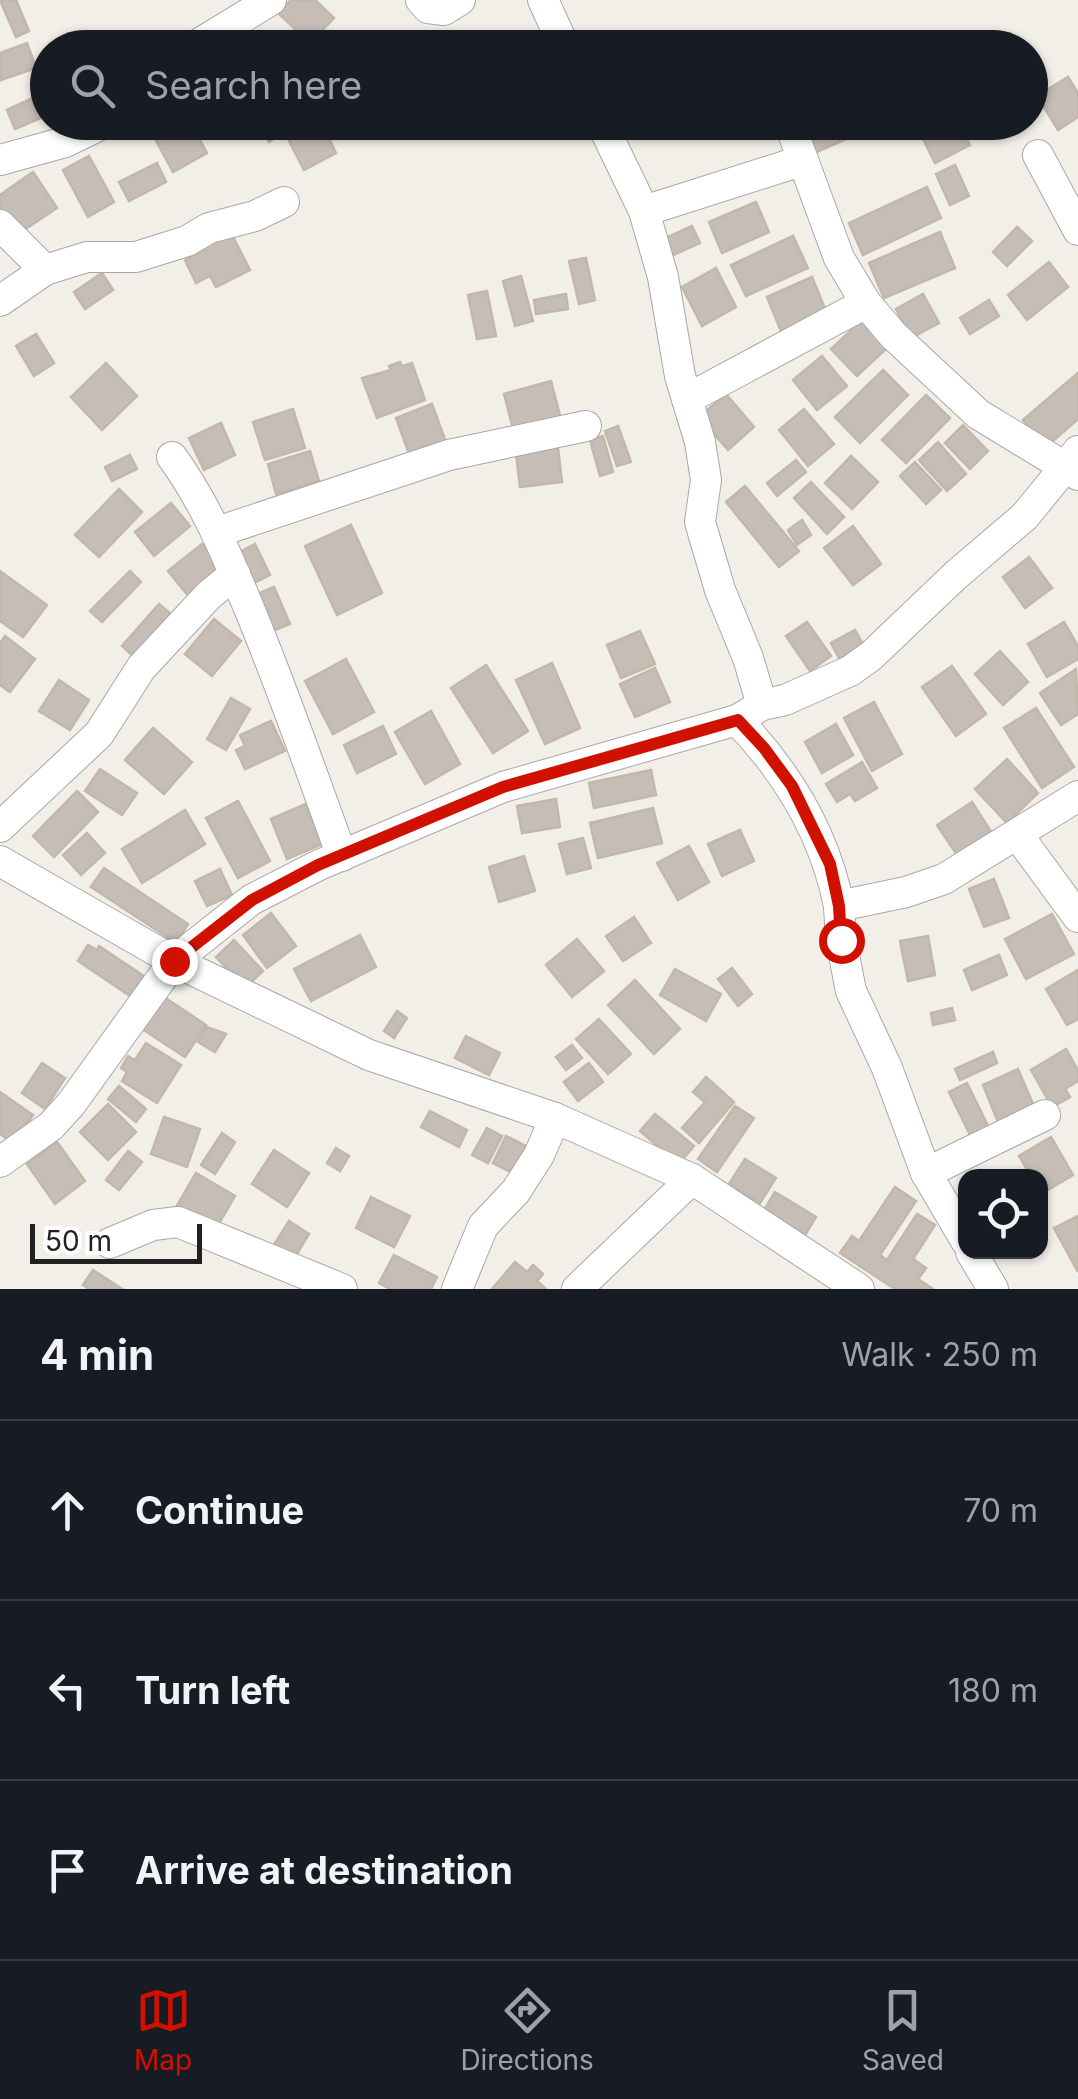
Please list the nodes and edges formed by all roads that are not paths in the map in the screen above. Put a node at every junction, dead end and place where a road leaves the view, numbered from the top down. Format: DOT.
graph roads {
  1 [pos="271,0"];
  2 [pos="421,0"];
  3 [pos="460,0"];
  4 [pos="543,0"];
  5 [pos="222,30"];
  6 [pos="557,30"];
  7 [pos="69,140"];
  8 [pos="610,140"];
  9 [pos="794,140"];
  10 [pos="1038,155"];
  11 [pos="0,160"];
  12 [pos="801,161"];
  13 [pos="284,202"];
  14 [pos="644,211"];
  15 [pos="0,225"];
  16 [pos="1078,230"];
  17 [pos="46,270"];
  18 [pos="0,302"];
  19 [pos="866,302"];
  20 [pos="688,398"];
  21 [pos="586,426"];
  22 [pos="172,457"];
  23 [pos="1074,464"];
  24 [pos="217,532"];
  25 [pos="234,574"];
  26 [pos="750,713"];
  27 [pos="1078,796"];
  28 [pos="0,827"];
  29 [pos="1017,834"];
  30 [pos="342,856"];
  31 [pos="0,861"];
  32 [pos="839,906"];
  33 [pos="1078,917"];
  34 [pos="174,961"];
  35 [pos="1045,1115"];
  36 [pos="554,1118"];
  37 [pos="0,1162"];
  38 [pos="926,1173"];
  39 [pos="692,1179"];
  40 [pos="958,1227"];
  41 [pos="110,1243"];
  42 [pos="975,1259"];
  43 [pos="342,1289"];
  44 [pos="457,1289"];
  45 [pos="577,1289"];
  46 [pos="859,1289"];
  47 [pos="993,1289"];
  1 -- 5 [label="street"];
  2 -- 3 [label="street"];
  4 -- 6 [label="street"];
  7 -- 11 [label="street"];
  8 -- 14 [label="street"];
  9 -- 12 [label="street"];
  10 -- 16 [label="street"];
  12 -- 14 [label="street"];
  12 -- 19 [label="street"];
  13 -- 17 [label="street"];
  14 -- 20 [label="street"];
  15 -- 17 [label="street"];
  17 -- 18 [label="street"];
  19 -- 20 [label="street"];
  19 -- 23 [label="street"];
  20 -- 26 [label="street"];
  21 -- 24 [label="street"];
  22 -- 24 [label="street"];
  23 -- 26 [label="street"];
  24 -- 25 [label="street"];
  25 -- 28 [label="street"];
  25 -- 30 [label="street"];
  26 -- 30 [label="street"];
  26 -- 32 [label="street"];
  27 -- 29 [label="street"];
  29 -- 32 [label="street"];
  29 -- 33 [label="street"];
  30 -- 34 [label="street"];
  31 -- 34 [label="street"];
  32 -- 38 [label="street"];
  34 -- 36 [label="street"];
  34 -- 37 [label="street"];
  35 -- 38 [label="street"];
  36 -- 39 [label="street"];
  36 -- 44 [label="street"];
  38 -- 40 [label="street"];
  39 -- 45 [label="street"];
  39 -- 46 [label="street"];
  41 -- 43 [label="street"];
  42 -- 47 [label="street"];
}
